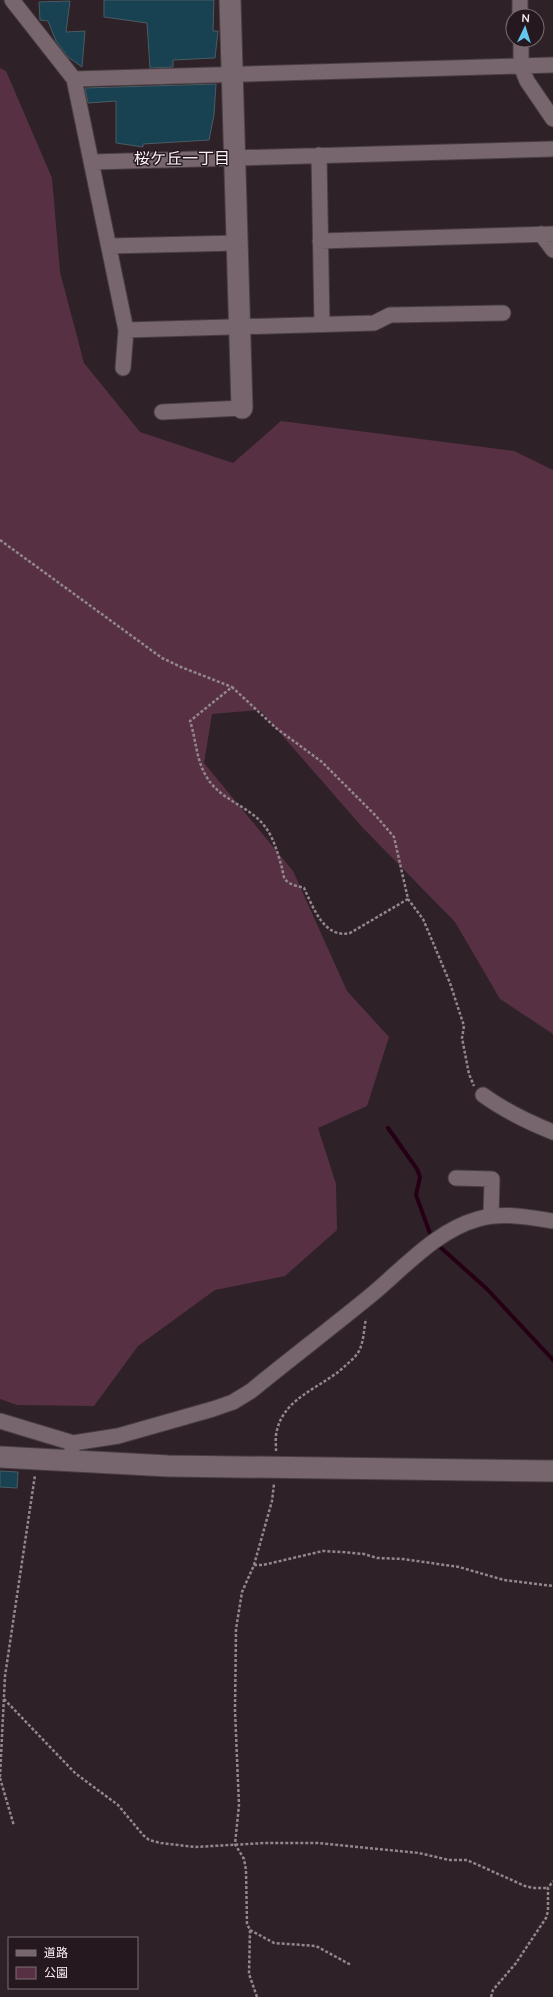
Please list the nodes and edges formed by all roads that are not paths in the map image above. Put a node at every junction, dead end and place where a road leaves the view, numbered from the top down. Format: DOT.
graph roads {
  1 [pos="12,0"];
  2 [pos="230,0"];
  3 [pos="520,48"];
  4 [pos="553,65"];
  5 [pos="521,66"];
  6 [pos="232,74"];
  7 [pos="74,79"];
  8 [pos="553,119"];
  9 [pos="553,149"];
  10 [pos="319,156"];
  11 [pos="235,158"];
  12 [pos="92,162"];
  13 [pos="547,234"];
  14 [pos="320,241"];
  15 [pos="237,243"];
  16 [pos="109,246"];
  17 [pos="553,250"];
  18 [pos="503,313"];
  19 [pos="322,324"];
  20 [pos="240,326"];
  21 [pos="126,330"];
  22 [pos="123,368"];
  23 [pos="242,408"];
  24 [pos="162,412"];
  25 [pos="483,1095"];
  26 [pos="553,1132"];
  27 [pos="456,1178"];
  28 [pos="491,1216"];
  29 [pos="553,1221"];
  30 [pos="0,1421"];
  31 [pos="72,1452"];
  32 [pos="0,1457"];
  33 [pos="553,1471"];
  1 -- 7 [label="street"];
  2 -- 6 [label="street"];
  3 -- 5 [label="street"];
  4 -- 5 [label="street"];
  5 -- 6 [label="street"];
  5 -- 8 [label="street"];
  6 -- 7 [label="street"];
  6 -- 11 [label="street"];
  7 -- 12 [label="street"];
  9 -- 10 [label="street"];
  10 -- 11 [label="street"];
  10 -- 14 [label="street"];
  11 -- 12 [label="street"];
  11 -- 15 [label="street"];
  12 -- 16 [label="street"];
  13 -- 14 [label="street"];
  13 -- 17 [label="street"];
  14 -- 19 [label="street"];
  15 -- 16 [label="street"];
  15 -- 20 [label="street"];
  16 -- 21 [label="street"];
  18 -- 19 [label="street"];
  19 -- 20 [label="street"];
  20 -- 21 [label="street"];
  20 -- 23 [label="street"];
  21 -- 22 [label="street"];
  23 -- 24 [label="street"];
  25 -- 26 [label="street"];
  27 -- 28 [label="street"];
  28 -- 29 [label="street"];
  28 -- 31 [label="street"];
  30 -- 31 [label="street"];
  31 -- 32 [label="street"];
  31 -- 33 [label="street"];
}
